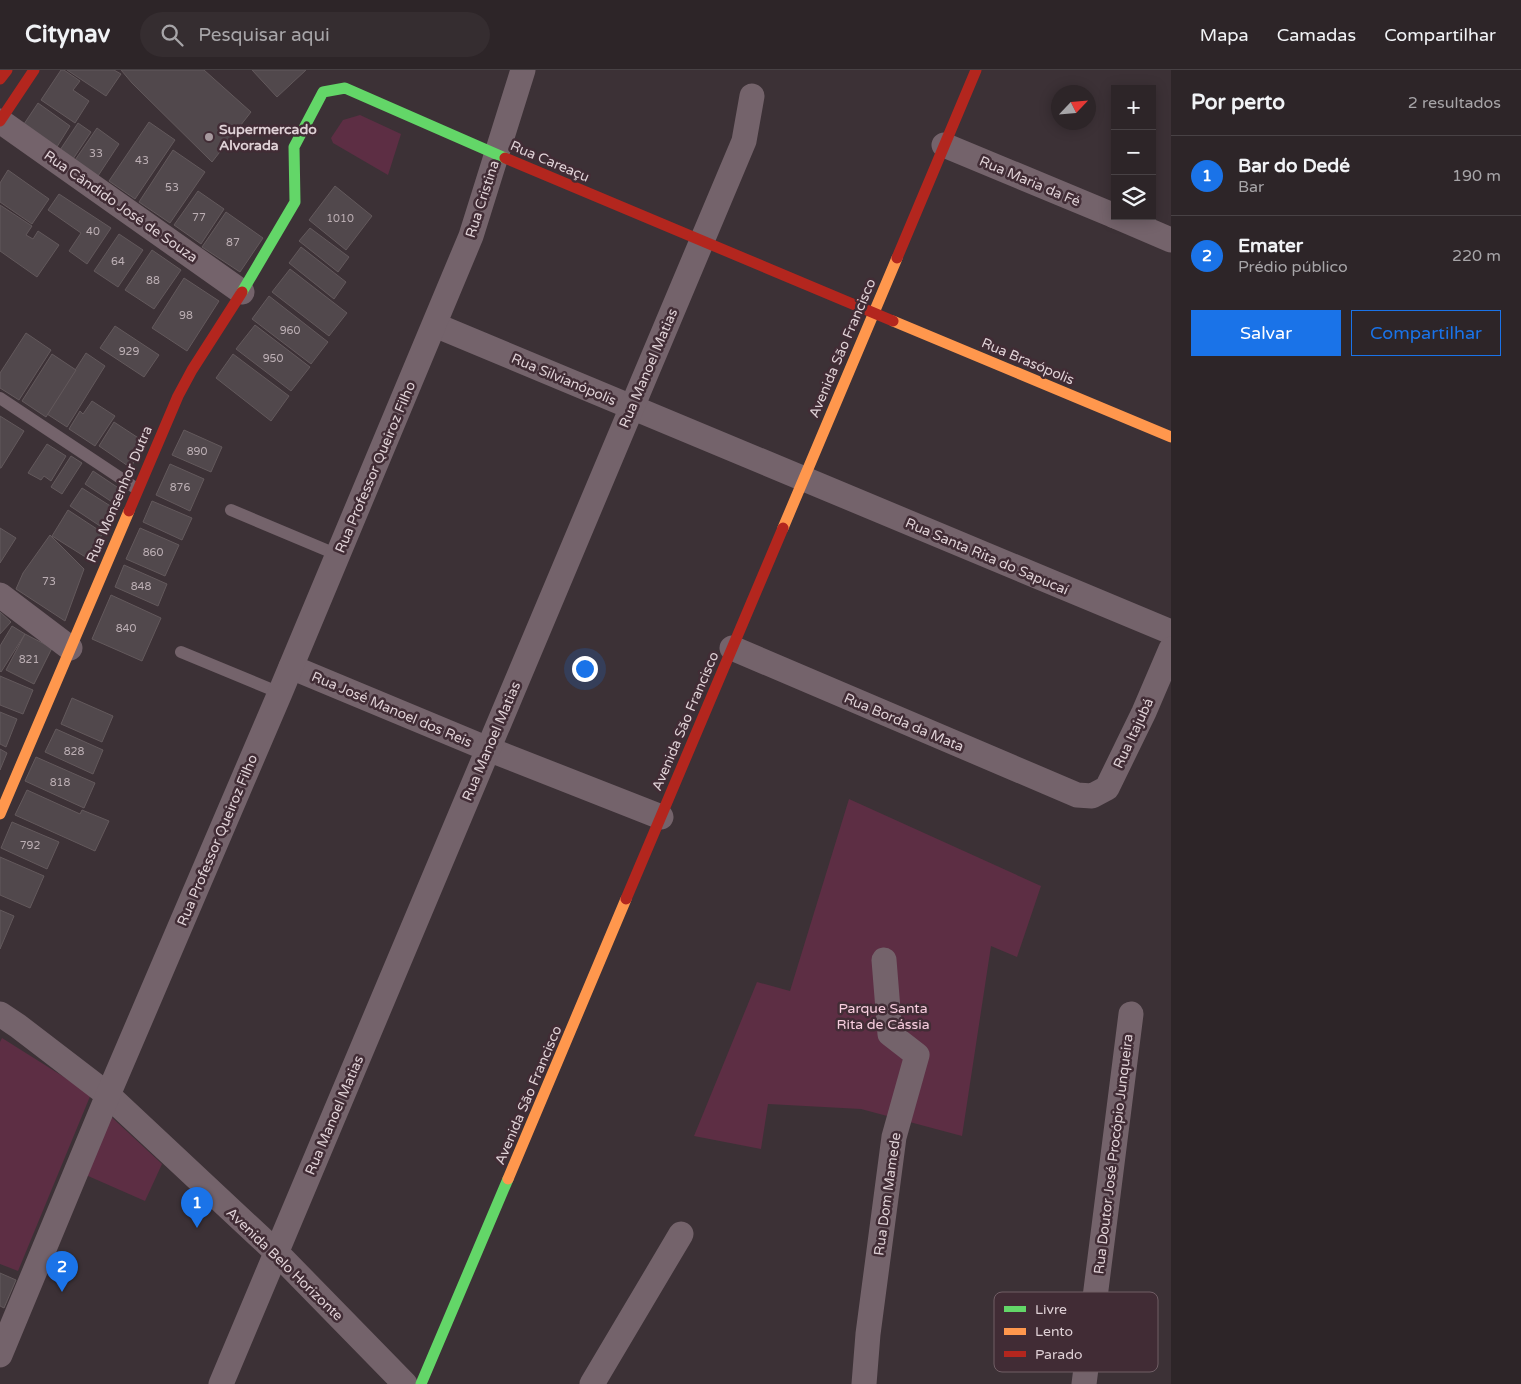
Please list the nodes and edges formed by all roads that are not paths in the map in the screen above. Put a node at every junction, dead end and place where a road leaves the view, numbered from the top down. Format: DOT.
graph roads {
  1 [pos="7,70"];
  2 [pos="34,70"];
  3 [pos="523,70"];
  4 [pos="976,70"];
  5 [pos="0,80"];
  6 [pos="752,96"];
  7 [pos="0,121"];
  8 [pos="944,145"];
  9 [pos="496,155"];
  10 [pos="295,202"];
  11 [pos="1111,214"];
  12 [pos="1124,220"];
  13 [pos="702,240"];
  14 [pos="1171,240"];
  15 [pos="242,292"];
  16 [pos="874,312"];
  17 [pos="435,325"];
  18 [pos="0,398"];
  19 [pos="632,407"];
  20 [pos="1171,438"];
  21 [pos="803,479"];
  22 [pos="137,489"];
  23 [pos="231,510"];
  24 [pos="338,555"];
  25 [pos="0,595"];
  26 [pos="1171,632"];
  27 [pos="70,648"];
  28 [pos="732,648"];
  29 [pos="1171,649"];
  30 [pos="181,652"];
  31 [pos="291,667"];
  32 [pos="280,693"];
  33 [pos="488,749"];
  34 [pos="1077,795"];
  35 [pos="0,814"];
  36 [pos="661,817"];
  37 [pos="884,960"];
  38 [pos="0,1014"];
  39 [pos="1131,1014"];
  40 [pos="108,1096"];
  41 [pos="681,1234"];
  42 [pos="276,1252"];
  43 [pos="1096,1292"];
  44 [pos="0,1355"];
  45 [pos="221,1384"];
  46 [pos="405,1384"];
  47 [pos="421,1384"];
  48 [pos="592,1384"];
  49 [pos="864,1384"];
  1 -- 5 [label="street"];
  2 -- 7 [label="street"];
  3 -- 9 [label="street, Rua Cristina"];
  4 -- 8 [label="street, Avenida São Francisco"];
  6 -- 13 [label="street, Rua Manoel Matias"];
  7 -- 15 [label="street, Rua Cândido José de Souza"];
  8 -- 11 [label="street, Rua Maria da Fé"];
  8 -- 16 [label="street, Avenida São Francisco"];
  9 -- 10 [label="street, Rua Careaçu"];
  9 -- 13 [label="street, Rua Careaçu"];
  9 -- 17 [label="street, Rua Cristina"];
  10 -- 15 [label="street, Rua Monsenhor Dutra"];
  12 -- 14 [label="street, Rua Maria da Fé"];
  13 -- 16 [label="street, Rua Careaçu"];
  13 -- 19 [label="street, Rua Manoel Matias"];
  15 -- 22 [label="street, Rua Monsenhor Dutra"];
  16 -- 20 [label="street, Rua Brasópolis"];
  16 -- 21 [label="street, Avenida São Francisco"];
  17 -- 19 [label="street, Rua Silvianópolis"];
  17 -- 24 [label="street, Rua Professor Queiroz Filho"];
  18 -- 22 [label="lane"];
  19 -- 21 [label="street, Rua Silvianópolis"];
  19 -- 33 [label="street, Rua Manoel Matias"];
  21 -- 26 [label="street, Rua Santa Rita do Sapucaí"];
  21 -- 28 [label="street, Avenida São Francisco"];
  22 -- 27 [label="street, Rua Monsenhor Dutra"];
  23 -- 24 [label="lane"];
  24 -- 31 [label="street, Rua Professor Queiroz Filho"];
  25 -- 27 [label="street"];
  27 -- 35 [label="street, Rua Monsenhor Dutra"];
  28 -- 34 [label="street, Rua Borda da Mata"];
  28 -- 36 [label="street, Avenida São Francisco"];
  29 -- 34 [label="street, Rua Itajubá"];
  30 -- 32 [label="lane"];
  31 -- 32 [label="street, Rua Professor Queiroz Filho"];
  31 -- 33 [label="street, Rua José Manoel dos Reis"];
  32 -- 40 [label="street, Rua Professor Queiroz Filho"];
  33 -- 36 [label="street, Rua José Manoel dos Reis"];
  33 -- 42 [label="street, Rua Manoel Matias"];
  36 -- 47 [label="street, Avenida São Francisco"];
  37 -- 49 [label="street, Rua Dom Mamede"];
  38 -- 40 [label="street, Avenida Belo Horizonte"];
  39 -- 43 [label="street, Rua Doutor José Procópio Junqueira"];
  40 -- 42 [label="street, Avenida Belo Horizonte"];
  40 -- 44 [label="street, Rua Professor Queiroz Filho"];
  41 -- 48 [label="street"];
  42 -- 45 [label="street, Rua Manoel Matias"];
  42 -- 46 [label="street, Avenida Belo Horizonte"];
}
